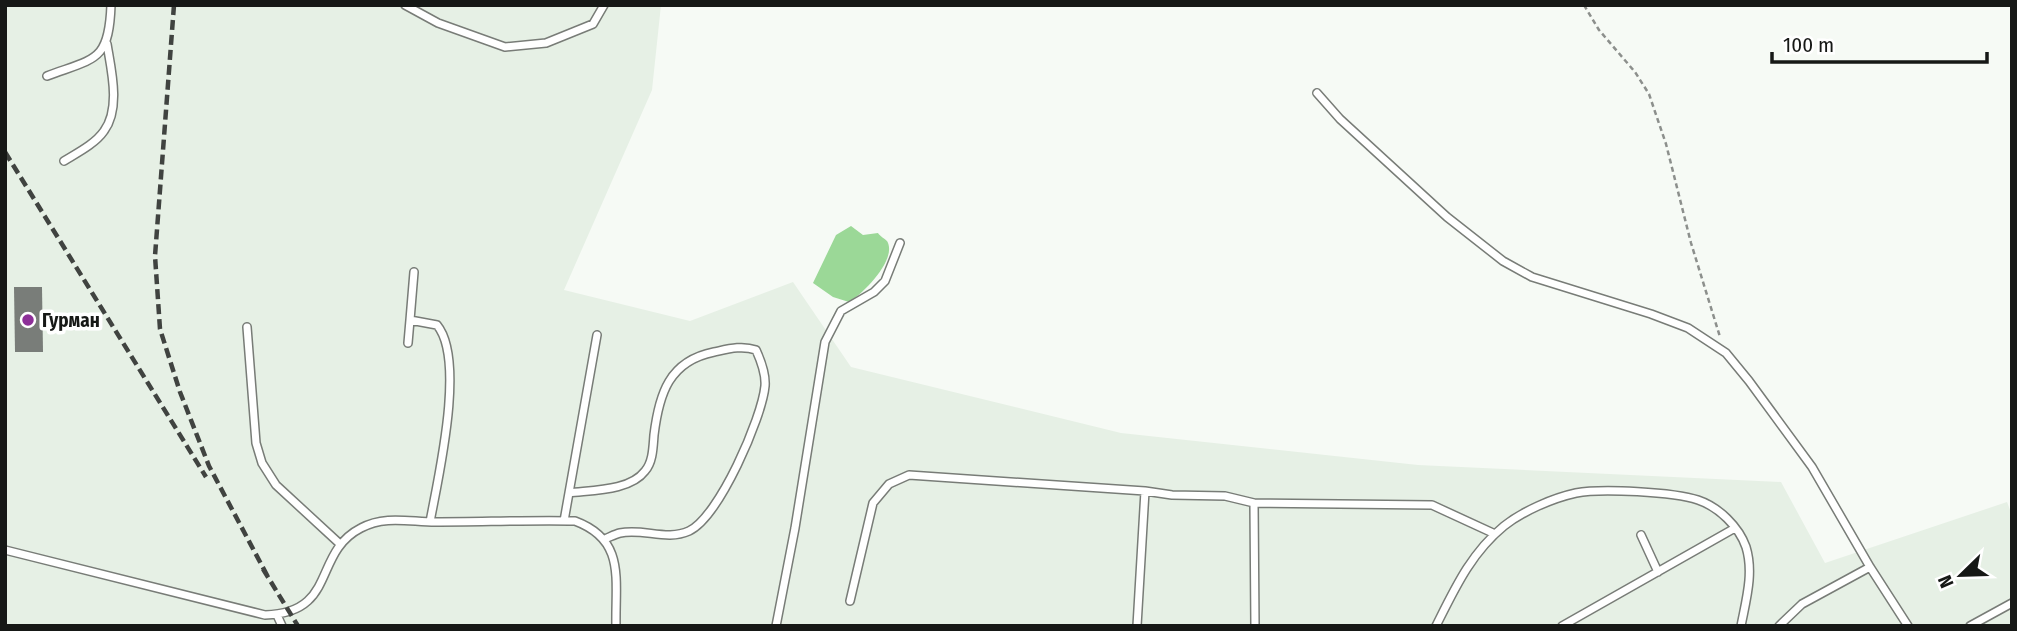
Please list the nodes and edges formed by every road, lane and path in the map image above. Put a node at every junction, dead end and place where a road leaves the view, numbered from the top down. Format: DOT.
graph roads {
  1 [pos="111,5"];
  2 [pos="405,5"];
  3 [pos="604,5"];
  4 [pos="1584,5"];
  5 [pos="107,44"];
  6 [pos="47,76"];
  7 [pos="1317,93"];
  8 [pos="64,161"];
  9 [pos="900,243"];
  10 [pos="414,272"];
  11 [pos="410,320"];
  12 [pos="247,327"];
  13 [pos="597,335"];
  14 [pos="408,343"];
  15 [pos="1726,353"];
  16 [pos="1145,491"];
  17 [pos="569,493"];
  18 [pos="1254,503"];
  19 [pos="564,521"];
  20 [pos="430,522"];
  21 [pos="1735,528"];
  22 [pos="1495,534"];
  23 [pos="1641,534"];
  24 [pos="605,539"];
  25 [pos="340,544"];
  26 [pos="5,550"];
  27 [pos="1870,567"];
  28 [pos="1658,572"];
  29 [pos="850,601"];
  30 [pos="2012,603"];
  31 [pos="277,615"];
  32 [pos="282,626"];
  33 [pos="617,626"];
  34 [pos="775,626"];
  35 [pos="1137,626"];
  36 [pos="1255,626"];
  37 [pos="1435,626"];
  38 [pos="1562,626"];
  39 [pos="1741,626"];
  40 [pos="1779,626"];
  41 [pos="1908,626"];
  42 [pos="1970,626"];
  1 -- 5 [label="lane"];
  2 -- 3 [label="lane"];
  4 -- 15 [label="path"];
  5 -- 6 [label="lane"];
  5 -- 8 [label="lane"];
  7 -- 15 [label="lane"];
  9 -- 34 [label="lane"];
  10 -- 11 [label="lane"];
  11 -- 14 [label="lane"];
  11 -- 20 [label="lane"];
  12 -- 25 [label="lane"];
  13 -- 17 [label="lane"];
  15 -- 27 [label="lane"];
  16 -- 18 [label="lane"];
  16 -- 29 [label="lane"];
  16 -- 35 [label="lane"];
  17 -- 19 [label="lane"];
  17 -- 24 [label="lane"];
  18 -- 22 [label="lane"];
  18 -- 36 [label="lane"];
  19 -- 20 [label="lane"];
  19 -- 24 [label="lane"];
  20 -- 25 [label="lane"];
  21 -- 22 [label="lane"];
  21 -- 28 [label="lane"];
  21 -- 39 [label="lane"];
  22 -- 37 [label="lane"];
  23 -- 28 [label="lane"];
  24 -- 33 [label="lane"];
  25 -- 31 [label="lane"];
  26 -- 31 [label="lane"];
  27 -- 40 [label="lane"];
  27 -- 41 [label="lane"];
  28 -- 38 [label="lane"];
  30 -- 42 [label="lane"];
  31 -- 32 [label="lane"];
}
